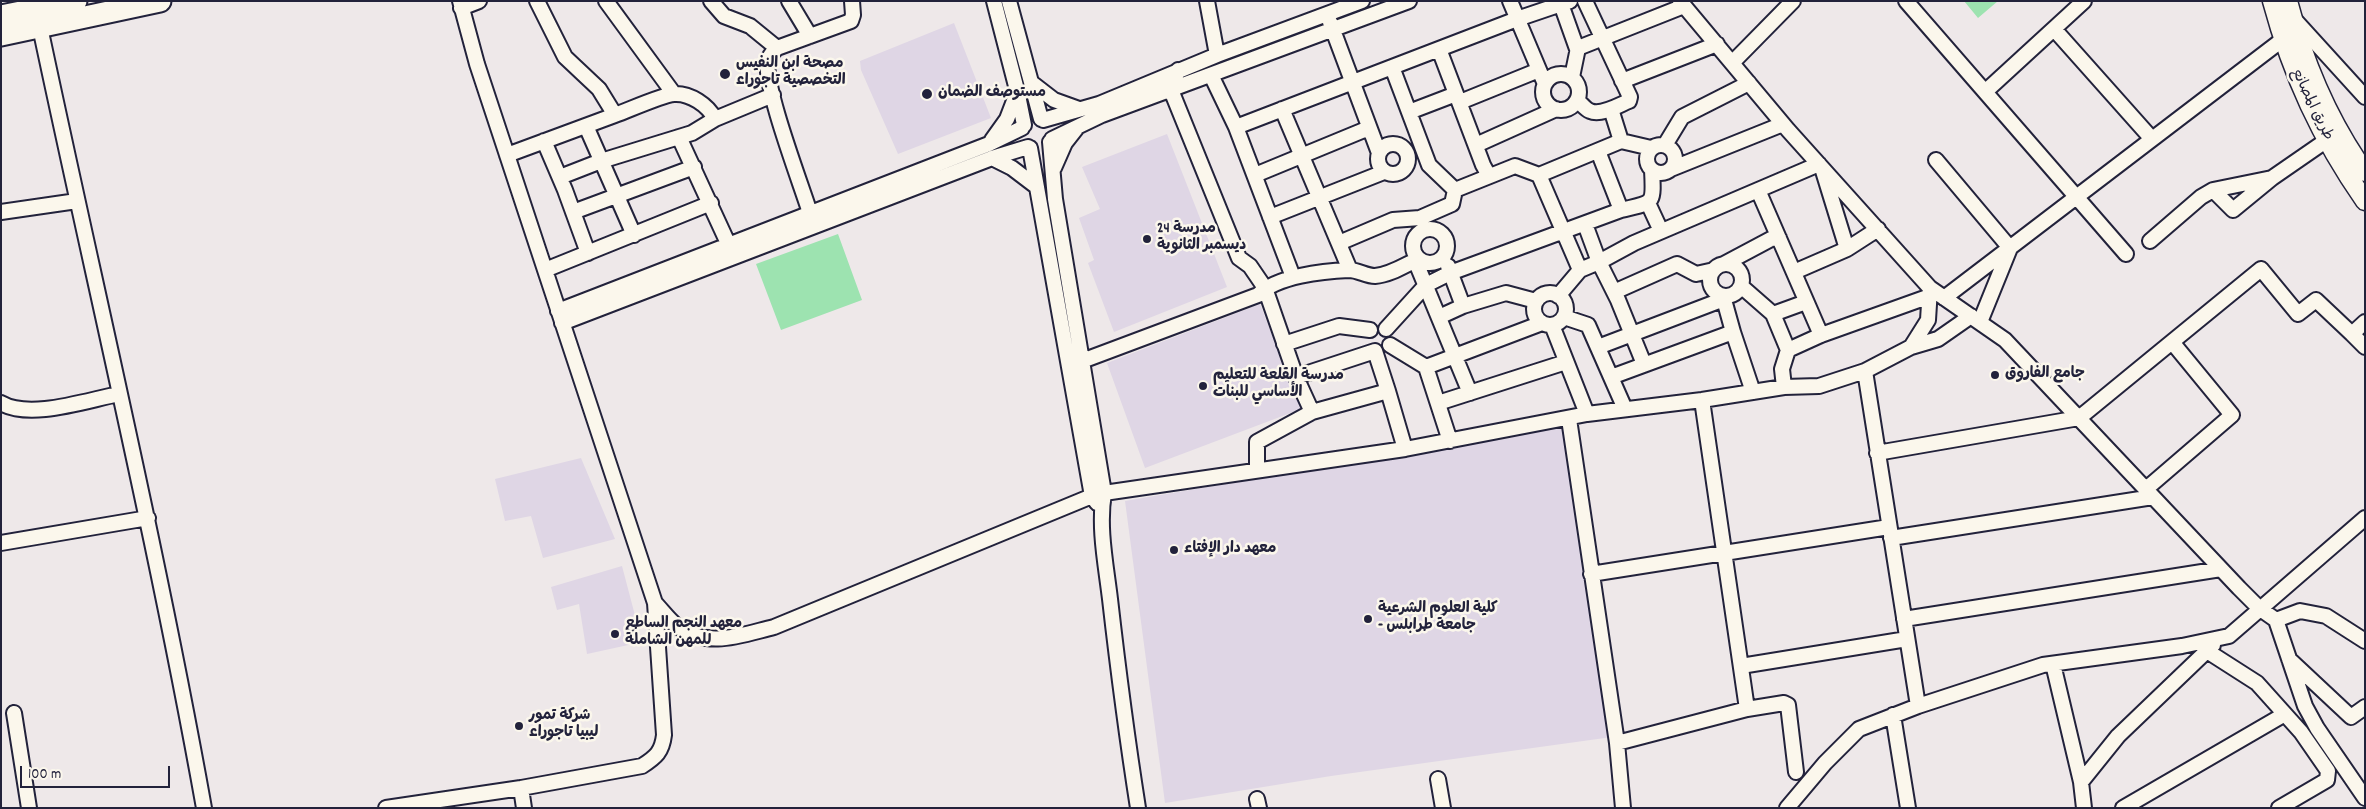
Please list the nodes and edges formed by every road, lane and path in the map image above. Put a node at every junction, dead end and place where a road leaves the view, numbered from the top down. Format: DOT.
graph roads {
  1 [pos="76,1"];
  2 [pos="160,1"];
  3 [pos="479,1"];
  4 [pos="536,1"];
  5 [pos="606,1"];
  6 [pos="711,1"];
  7 [pos="789,1"];
  8 [pos="852,1"];
  9 [pos="994,1"];
  10 [pos="1009,1"];
  11 [pos="1206,1"];
  12 [pos="1362,1"];
  13 [pos="1409,1"];
  14 [pos="1510,1"];
  15 [pos="1585,1"];
  16 [pos="1793,1"];
  17 [pos="1906,1"];
  18 [pos="2084,1"];
  19 [pos="2272,1"];
  20 [pos="1566,3"];
  21 [pos="1682,4"];
  22 [pos="460,5"];
  23 [pos="2290,9"];
  24 [pos="1327,14"];
  25 [pos="1,16"];
  26 [pos="1517,19"];
  27 [pos="40,26"];
  28 [pos="1333,29"];
  29 [pos="2054,30"];
  30 [pos="1,34"];
  31 [pos="810,36"];
  32 [pos="1603,39"];
  33 [pos="2282,40"];
  34 [pos="1717,44"];
  35 [pos="777,48"];
  36 [pos="1439,49"];
  37 [pos="1577,49"];
  38 [pos="1217,55"];
  39 [pos="1732,63"];
  40 [pos="1392,67"];
  41 [pos="1178,70"];
  42 [pos="1539,70"];
  43 [pos="1211,75"];
  44 [pos="1572,77"];
  45 [pos="1622,80"];
  46 [pos="1352,82"];
  47 [pos="1032,83"];
  48 [pos="1749,83"];
  49 [pos="1544,84"];
  50 [pos="1018,90"];
  51 [pos="1171,90"];
  52 [pos="1986,91"];
  53 [pos="674,94"];
  54 [pos="773,96"];
  55 [pos="2365,97"];
  56 [pos="1458,98"];
  57 [pos="1577,100"];
  58 [pos="1079,109"];
  59 [pos="1282,109"];
  60 [pos="1556,109"];
  61 [pos="1610,109"];
  62 [pos="1409,112"];
  63 [pos="616,115"];
  64 [pos="715,118"];
  65 [pos="1042,119"];
  66 [pos="1783,124"];
  67 [pos="1079,125"];
  68 [pos="586,126"];
  69 [pos="1023,127"];
  70 [pos="1236,127"];
  71 [pos="1368,128"];
  72 [pos="679,137"];
  73 [pos="2152,139"];
  74 [pos="1051,140"];
  75 [pos="2327,140"];
  76 [pos="544,141"];
  77 [pos="1621,141"];
  78 [pos="989,144"];
  79 [pos="1476,145"];
  80 [pos="1665,145"];
  81 [pos="1029,148"];
  82 [pos="1651,148"];
  83 [pos="1598,150"];
  84 [pos="1380,153"];
  85 [pos="507,155"];
  86 [pos="1302,155"];
  87 [pos="992,158"];
  88 [pos="602,160"];
  89 [pos="1936,160"];
  90 [pos="2363,164"];
  91 [pos="1821,166"];
  92 [pos="694,167"];
  93 [pos="1670,169"];
  94 [pos="1652,170"];
  95 [pos="1384,172"];
  96 [pos="1052,174"];
  97 [pos="1255,175"];
  98 [pos="1539,175"];
  99 [pos="1490,176"];
  100 [pos="560,177"];
  101 [pos="2272,178"];
  102 [pos="1037,187"];
  103 [pos="893,189"];
  104 [pos="1455,190"];
  105 [pos="1758,190"];
  106 [pos="2213,190"];
  107 [pos="2078,196"];
  108 [pos="617,197"];
  109 [pos="1320,197"];
  110 [pos="77,201"];
  111 [pos="2365,202"];
  112 [pos="710,203"];
  113 [pos="1648,203"];
  114 [pos="1621,210"];
  115 [pos="1,212"];
  116 [pos="573,212"];
  117 [pos="810,213"];
  118 [pos="1270,218"];
  119 [pos="1421,224"];
  120 [pos="1585,224"];
  121 [pos="1878,229"];
  122 [pos="1661,232"];
  123 [pos="1564,233"];
  124 [pos="634,235"];
  125 [pos="1779,238"];
  126 [pos="2150,241"];
  127 [pos="1339,243"];
  128 [pos="2010,248"];
  129 [pos="1847,249"];
  130 [pos="731,251"];
  131 [pos="1446,252"];
  132 [pos="588,253"];
  133 [pos="2126,254"];
  134 [pos="1416,260"];
  135 [pos="1599,262"];
  136 [pos="1719,267"];
  137 [pos="545,270"];
  138 [pos="1350,270"];
  139 [pos="1580,270"];
  140 [pos="1794,272"];
  141 [pos="1450,273"];
  142 [pos="1293,277"];
  143 [pos="1426,284"];
  144 [pos="1741,286"];
  145 [pos="1265,288"];
  146 [pos="1614,292"];
  147 [pos="1935,294"];
  148 [pos="1558,296"];
  149 [pos="1724,298"];
  150 [pos="1536,302"];
  151 [pos="1806,302"];
  152 [pos="1464,306"];
  153 [pos="1773,314"];
  154 [pos="1439,316"];
  155 [pos="560,317"];
  156 [pos="1564,317"];
  157 [pos="1975,319"];
  158 [pos="2365,322"];
  159 [pos="1547,324"];
  160 [pos="1386,329"];
  161 [pos="1370,330"];
  162 [pos="1733,332"];
  163 [pos="1631,334"];
  164 [pos="2352,334"];
  165 [pos="1821,335"];
  166 [pos="2172,342"];
  167 [pos="1284,344"];
  168 [pos="1390,345"];
  169 [pos="1598,347"];
  170 [pos="1911,347"];
  171 [pos="2365,347"];
  172 [pos="1788,350"];
  173 [pos="1375,351"];
  174 [pos="1455,356"];
  175 [pos="1082,361"];
  176 [pos="1566,362"];
  177 [pos="1644,364"];
  178 [pos="1426,367"];
  179 [pos="1865,371"];
  180 [pos="1296,377"];
  181 [pos="1611,377"];
  182 [pos="1784,387"];
  183 [pos="1388,391"];
  184 [pos="1470,392"];
  185 [pos="1753,392"];
  186 [pos="118,394"];
  187 [pos="1702,400"];
  188 [pos="1,403"];
  189 [pos="1438,403"];
  190 [pos="1625,409"];
  191 [pos="1312,412"];
  192 [pos="1587,414"];
  193 [pos="2079,418"];
  194 [pos="1568,419"];
  195 [pos="1450,441"];
  196 [pos="1405,449"];
  197 [pos="1877,453"];
  198 [pos="1092,457"];
  199 [pos="1257,470"];
  200 [pos="2149,493"];
  201 [pos="1098,495"];
  202 [pos="148,518"];
  203 [pos="2365,518"];
  204 [pos="1890,533"];
  205 [pos="1,543"];
  206 [pos="1724,554"];
  207 [pos="2221,569"];
  208 [pos="1591,574"];
  209 [pos="655,603"];
  210 [pos="2259,608"];
  211 [pos="1904,619"];
  212 [pos="2276,620"];
  213 [pos="1907,639"];
  214 [pos="2219,640"];
  215 [pos="2365,641"];
  216 [pos="2207,651"];
  217 [pos="2289,659"];
  218 [pos="2053,664"];
  219 [pos="1741,666"];
  220 [pos="1918,706"];
  221 [pos="2365,707"];
  222 [pos="1747,710"];
  223 [pos="14,713"];
  224 [pos="2285,714"];
  225 [pos="1893,715"];
  226 [pos="1616,743"];
  227 [pos="1796,772"];
  228 [pos="1438,779"];
  229 [pos="2081,782"];
  230 [pos="521,788"];
  231 [pos="2365,798"];
  232 [pos="29,808"];
  233 [pos="204,808"];
  234 [pos="386,808"];
  235 [pos="524,808"];
  236 [pos="1138,808"];
  237 [pos="1443,808"];
  238 [pos="1623,808"];
  239 [pos="1787,808"];
  240 [pos="1908,808"];
  241 [pos="2084,808"];
  242 [pos="2123,808"];
  243 [pos="2279,808"];
  1 -- 25 [label="highway"];
  2 -- 27 [label="highway"];
  3 -- 22 [label="street"];
  4 -- 63 [label="street"];
  5 -- 53 [label="street"];
  6 -- 35 [label="street"];
  7 -- 31 [label="street"];
  8 -- 31 [label="street"];
  9 -- 50 [label="street"];
  10 -- 47 [label="street"];
  11 -- 38 [label="street"];
  12 -- 24 [label="street"];
  13 -- 28 [label="street"];
  14 -- 26 [label="street"];
  15 -- 32 [label="street"];
  16 -- 39 [label="street"];
  17 -- 52 [label="street"];
  18 -- 29 [label="street"];
  19 -- 33 [label="main road, طريق المصانع"];
  20 -- 26 [label="street"];
  20 -- 37 [label="street"];
  21 -- 32 [label="street"];
  21 -- 34 [label="street"];
  22 -- 85 [label="street"];
  23 -- 55 [label="street"];
  23 -- 90 [label="main road, طريق المصانع"];
  24 -- 28 [label="street"];
  24 -- 38 [label="street"];
  26 -- 36 [label="street"];
  26 -- 42 [label="street"];
  27 -- 30 [label="highway"];
  27 -- 110 [label="street"];
  28 -- 43 [label="street"];
  28 -- 46 [label="street"];
  29 -- 52 [label="street"];
  29 -- 73 [label="street"];
  31 -- 35 [label="street"];
  32 -- 37 [label="street"];
  32 -- 45 [label="street"];
  33 -- 73 [label="street"];
  33 -- 75 [label="main road, طريق المصانع"];
  34 -- 39 [label="street"];
  34 -- 45 [label="street"];
  35 -- 54 [label="street"];
  36 -- 40 [label="street"];
  36 -- 56 [label="street"];
  37 -- 44 [label="street"];
  38 -- 41 [label="street"];
  39 -- 48 [label="street"];
  40 -- 46 [label="street"];
  40 -- 62 [label="street"];
  41 -- 51 [label="street"];
  41 -- 58 [label="street"];
  42 -- 49 [label="street"];
  42 -- 56 [label="street"];
  43 -- 51 [label="street"];
  43 -- 70 [label="street"];
  44 -- 49 [label="street"];
  44 -- 57 [label="street"];
  45 -- 61 [label="street"];
  46 -- 59 [label="street"];
  46 -- 71 [label="street"];
  47 -- 58 [label="street"];
  47 -- 65 [label="street"];
  48 -- 66 [label="street"];
  48 -- 80 [label="street"];
  49 -- 60 [label="street"];
  50 -- 69 [label="street"];
  50 -- 78 [label="street"];
  51 -- 67 [label="street"];
  51 -- 145 [label="street"];
  52 -- 107 [label="street"];
  53 -- 63 [label="street"];
  53 -- 64 [label="street"];
  54 -- 64 [label="street"];
  54 -- 117 [label="street"];
  56 -- 62 [label="street"];
  56 -- 79 [label="street"];
  57 -- 60 [label="street"];
  57 -- 61 [label="street"];
  58 -- 65 [label="street"];
  59 -- 70 [label="street"];
  59 -- 86 [label="street"];
  60 -- 79 [label="street"];
  61 -- 77 [label="street"];
  62 -- 104 [label="street"];
  63 -- 68 [label="street"];
  64 -- 72 [label="street"];
  65 -- 69 [label="street"];
  65 -- 74 [label="street"];
  66 -- 91 [label="street"];
  66 -- 93 [label="street"];
  67 -- 74 [label="street"];
  67 -- 96 [label="street"];
  68 -- 76 [label="street"];
  68 -- 88 [label="street"];
  69 -- 78 [label="street"];
  69 -- 81 [label="street"];
  70 -- 97 [label="street"];
  71 -- 84 [label="street"];
  71 -- 86 [label="street"];
  72 -- 88 [label="street"];
  72 -- 92 [label="street"];
  73 -- 107 [label="street"];
  74 -- 81 [label="street"];
  74 -- 96 [label="street"];
  75 -- 101 [label="street"];
  75 -- 111 [label="main road, طريق المصانع"];
  76 -- 85 [label="street"];
  76 -- 100 [label="street"];
  77 -- 82 [label="street"];
  77 -- 83 [label="street"];
  78 -- 103 [label="street"];
  79 -- 99 [label="street"];
  80 -- 82 [label="street"];
  80 -- 93 [label="street"];
  81 -- 87 [label="street"];
  81 -- 102 [label="street"];
  82 -- 94 [label="street"];
  83 -- 98 [label="street"];
  83 -- 114 [label="street"];
  84 -- 95 [label="street"];
  84 -- 95 [label="street"];
  85 -- 137 [label="street"];
  86 -- 97 [label="street"];
  86 -- 109 [label="street"];
  87 -- 102 [label="street"];
  87 -- 103 [label="street"];
  88 -- 100 [label="street"];
  88 -- 108 [label="street"];
  89 -- 128 [label="street"];
  91 -- 105 [label="street"];
  91 -- 121 [label="street"];
  91 -- 129 [label="street"];
  92 -- 108 [label="street"];
  92 -- 112 [label="street"];
  93 -- 94 [label="street"];
  94 -- 113 [label="street"];
  95 -- 109 [label="street"];
  96 -- 175 [label="street"];
  97 -- 118 [label="street"];
  98 -- 99 [label="street"];
  98 -- 123 [label="street"];
  99 -- 104 [label="street"];
  100 -- 116 [label="street"];
  101 -- 106 [label="street"];
  101 -- 106 [label="street"];
  102 -- 198 [label="street"];
  103 -- 117 [label="street"];
  103 -- 130 [label="street"];
  104 -- 119 [label="street"];
  105 -- 122 [label="street"];
  105 -- 125 [label="street"];
  106 -- 126 [label="street"];
  107 -- 128 [label="street"];
  107 -- 133 [label="street"];
  108 -- 116 [label="street"];
  108 -- 124 [label="street"];
  109 -- 118 [label="street"];
  109 -- 127 [label="street"];
  110 -- 115 [label="street"];
  110 -- 186 [label="street"];
  112 -- 124 [label="street"];
  112 -- 130 [label="street"];
  113 -- 114 [label="street"];
  113 -- 122 [label="street"];
  114 -- 120 [label="street"];
  116 -- 132 [label="street"];
  117 -- 130 [label="street"];
  118 -- 142 [label="street"];
  119 -- 127 [label="street"];
  119 -- 131 [label="street"];
  119 -- 134 [label="street"];
  120 -- 123 [label="street"];
  120 -- 135 [label="street"];
  121 -- 129 [label="street"];
  121 -- 147 [label="street"];
  122 -- 135 [label="street"];
  123 -- 139 [label="street"];
  123 -- 141 [label="street"];
  124 -- 132 [label="street"];
  125 -- 136 [label="street"];
  125 -- 140 [label="street"];
  127 -- 138 [label="street"];
  128 -- 147 [label="street"];
  128 -- 157 [label="street"];
  129 -- 140 [label="street"];
  130 -- 155 [label="street"];
  131 -- 134 [label="street"];
  131 -- 141 [label="street"];
  132 -- 137 [label="street"];
  134 -- 138 [label="street"];
  134 -- 143 [label="street"];
  135 -- 139 [label="street"];
  135 -- 146 [label="street"];
  136 -- 144 [label="street"];
  136 -- 146 [label="street"];
  136 -- 149 [label="street"];
  137 -- 155 [label="street"];
  138 -- 142 [label="street"];
  139 -- 148 [label="street"];
  140 -- 151 [label="street"];
  141 -- 143 [label="street"];
  141 -- 152 [label="street"];
  142 -- 145 [label="street"];
  143 -- 154 [label="street"];
  143 -- 160 [label="street"];
  144 -- 149 [label="street"];
  144 -- 153 [label="street"];
  145 -- 167 [label="street"];
  145 -- 175 [label="street"];
  146 -- 163 [label="street"];
  147 -- 157 [label="street"];
  147 -- 165 [label="street"];
  147 -- 170 [label="street"];
  148 -- 150 [label="street"];
  148 -- 156 [label="street"];
  149 -- 162 [label="street"];
  149 -- 163 [label="street"];
  150 -- 152 [label="street"];
  150 -- 159 [label="street"];
  151 -- 153 [label="street"];
  151 -- 165 [label="street"];
  152 -- 154 [label="street"];
  153 -- 172 [label="street"];
  154 -- 174 [label="street"];
  155 -- 209 [label="street"];
  156 -- 159 [label="street"];
  156 -- 169 [label="street"];
  157 -- 170 [label="street"];
  157 -- 193 [label="street"];
  158 -- 164 [label="street"];
  159 -- 174 [label="street"];
  159 -- 176 [label="street"];
  160 -- 161 [label="street"];
  160 -- 168 [label="street"];
  161 -- 167 [label="street"];
  161 -- 173 [label="street"];
  162 -- 177 [label="street"];
  162 -- 185 [label="street"];
  163 -- 169 [label="street"];
  163 -- 177 [label="street"];
  164 -- 166 [label="street"];
  164 -- 171 [label="street"];
  165 -- 172 [label="street"];
  166 -- 193 [label="street"];
  166 -- 200 [label="street"];
  167 -- 180 [label="street"];
  168 -- 173 [label="street"];
  168 -- 178 [label="street"];
  169 -- 181 [label="street"];
  170 -- 179 [label="street"];
  172 -- 182 [label="street"];
  173 -- 180 [label="street"];
  173 -- 183 [label="street"];
  174 -- 178 [label="street"];
  174 -- 184 [label="street"];
  175 -- 198 [label="street"];
  176 -- 184 [label="street"];
  176 -- 192 [label="street"];
  177 -- 181 [label="street"];
  178 -- 189 [label="street"];
  179 -- 182 [label="street"];
  179 -- 197 [label="street"];
  180 -- 191 [label="street"];
  181 -- 190 [label="street"];
  182 -- 185 [label="street"];
  183 -- 191 [label="street"];
  183 -- 196 [label="street"];
  184 -- 189 [label="street"];
  185 -- 187 [label="street"];
  186 -- 188 [label="street"];
  186 -- 202 [label="street"];
  187 -- 190 [label="street"];
  187 -- 206 [label="street"];
  189 -- 195 [label="street"];
  190 -- 192 [label="street"];
  191 -- 199 [label="street"];
  192 -- 194 [label="street"];
  193 -- 197 [label="street"];
  193 -- 200 [label="street"];
  194 -- 195 [label="street"];
  194 -- 208 [label="street"];
  195 -- 196 [label="street"];
  196 -- 199 [label="street"];
  197 -- 204 [label="street"];
  198 -- 201 [label="street"];
  199 -- 201 [label="street"];
  200 -- 204 [label="street"];
  200 -- 207 [label="street"];
  201 -- 209 [label="street"];
  201 -- 236 [label="street"];
  202 -- 205 [label="street"];
  202 -- 233 [label="street"];
  203 -- 210 [label="street"];
  204 -- 206 [label="street"];
  204 -- 211 [label="street"];
  206 -- 208 [label="street"];
  206 -- 219 [label="street"];
  207 -- 210 [label="street"];
  207 -- 211 [label="street"];
  208 -- 226 [label="street"];
  209 -- 230 [label="street"];
  210 -- 212 [label="street"];
  210 -- 214 [label="street"];
  211 -- 213 [label="street"];
  212 -- 215 [label="street"];
  212 -- 217 [label="street"];
  213 -- 219 [label="street"];
  213 -- 220 [label="street"];
  214 -- 216 [label="street"];
  214 -- 218 [label="street"];
  216 -- 224 [label="street"];
  216 -- 229 [label="street"];
  217 -- 221 [label="street"];
  217 -- 231 [label="street"];
  218 -- 220 [label="street"];
  218 -- 229 [label="street"];
  219 -- 222 [label="street"];
  220 -- 225 [label="street"];
  222 -- 226 [label="street"];
  222 -- 227 [label="street"];
  223 -- 232 [label="street"];
  224 -- 242 [label="street"];
  224 -- 243 [label="street"];
  225 -- 239 [label="street"];
  225 -- 240 [label="street"];
  226 -- 238 [label="street"];
  228 -- 237 [label="street"];
  229 -- 241 [label="street"];
  230 -- 234 [label="street"];
  230 -- 235 [label="street"];
}
